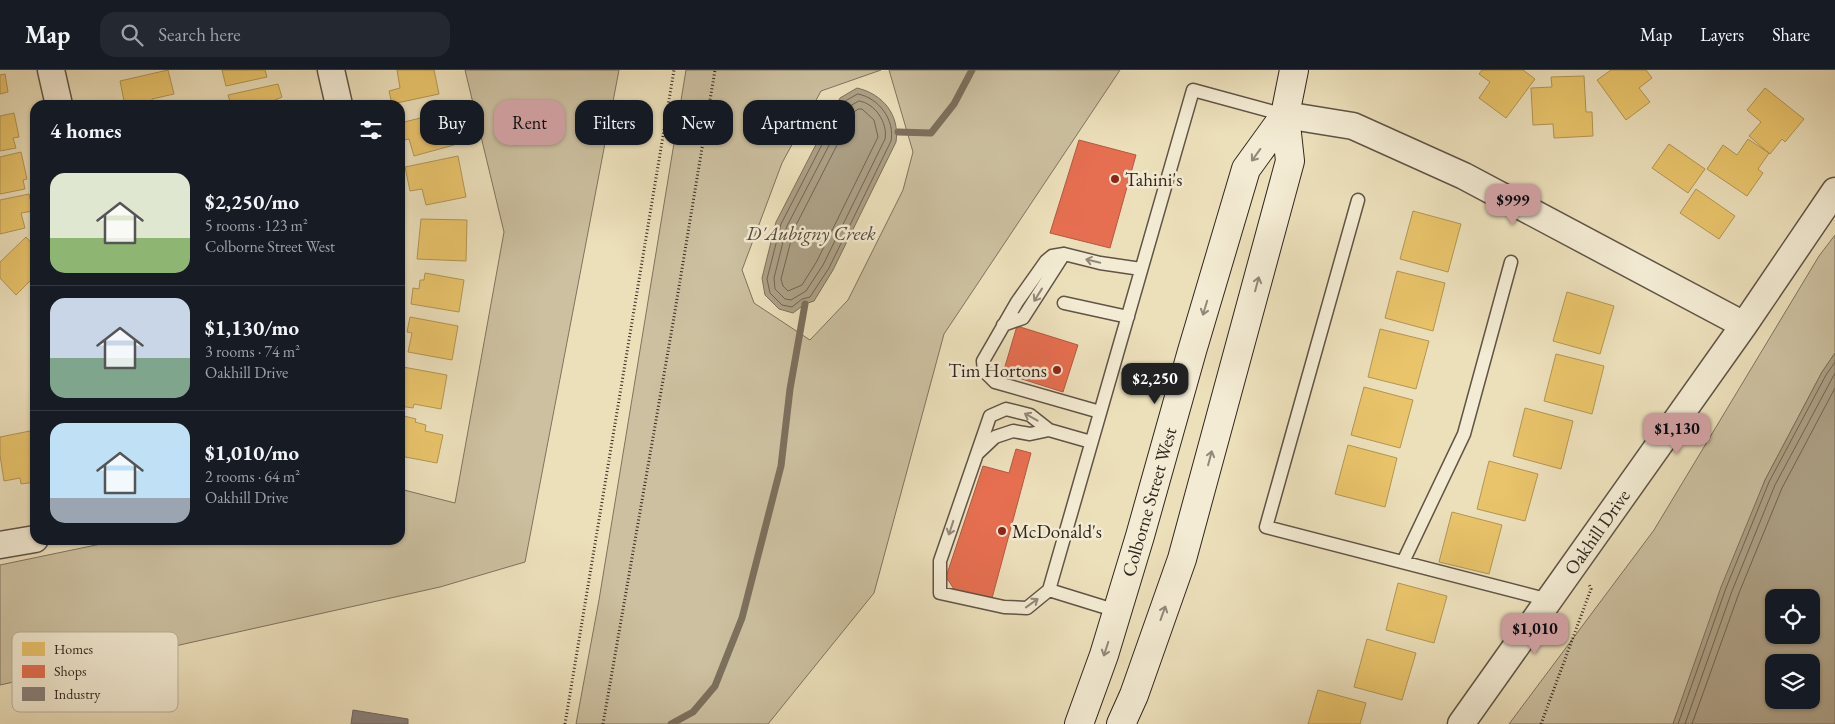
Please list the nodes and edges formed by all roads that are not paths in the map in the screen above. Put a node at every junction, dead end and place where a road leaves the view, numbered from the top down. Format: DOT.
graph roads {
  1 [pos="51,70"];
  2 [pos="331,70"];
  3 [pos="1294,70"];
  4 [pos="58,100"];
  5 [pos="338,100"];
  6 [pos="1285,115"];
  7 [pos="1835,191"];
  8 [pos="1358,200"];
  9 [pos="1511,262"];
  10 [pos="1141,269"];
  11 [pos="1064,303"];
  12 [pos="1128,317"];
  13 [pos="1744,325"];
  14 [pos="1100,412"];
  15 [pos="1049,430"];
  16 [pos="1091,442"];
  17 [pos="975,456"];
  18 [pos="30,540"];
  19 [pos="0,545"];
  20 [pos="1402,562"];
  21 [pos="1049,590"];
  22 [pos="1549,600"];
  23 [pos="1117,612"];
  24 [pos="1079,724"];
  25 [pos="1121,724"];
  26 [pos="1461,724"];
  1 -- 4 [label="street"];
  2 -- 5 [label="street"];
  3 -- 6 [label="main road, Colborne Street West"];
  6 -- 10 [label="lane"];
  6 -- 13 [label="street"];
  6 -- 23 [label="main road, Colborne Street West, one-way"];
  25 -- 6 [label="main road, Colborne Street West, one-way"];
  7 -- 13 [label="street, Oakhill Drive"];
  8 -- 20 [label="lane"];
  9 -- 20 [label="lane"];
  10 -- 12 [label="lane"];
  10 -- 14 [label="lane, one-way"];
  11 -- 12 [label="lane"];
  12 -- 14 [label="lane"];
  13 -- 22 [label="street, Oakhill Drive"];
  14 -- 16 [label="lane"];
  15 -- 16 [label="lane"];
  15 -- 17 [label="lane"];
  15 -- 17 [label="lane, one-way"];
  16 -- 21 [label="lane"];
  17 -- 21 [label="lane, one-way"];
  18 -- 19 [label="street"];
  20 -- 22 [label="lane"];
  21 -- 23 [label="lane"];
  22 -- 26 [label="street, Oakhill Drive"];
  23 -- 24 [label="main road, Colborne Street West, one-way"];
}
